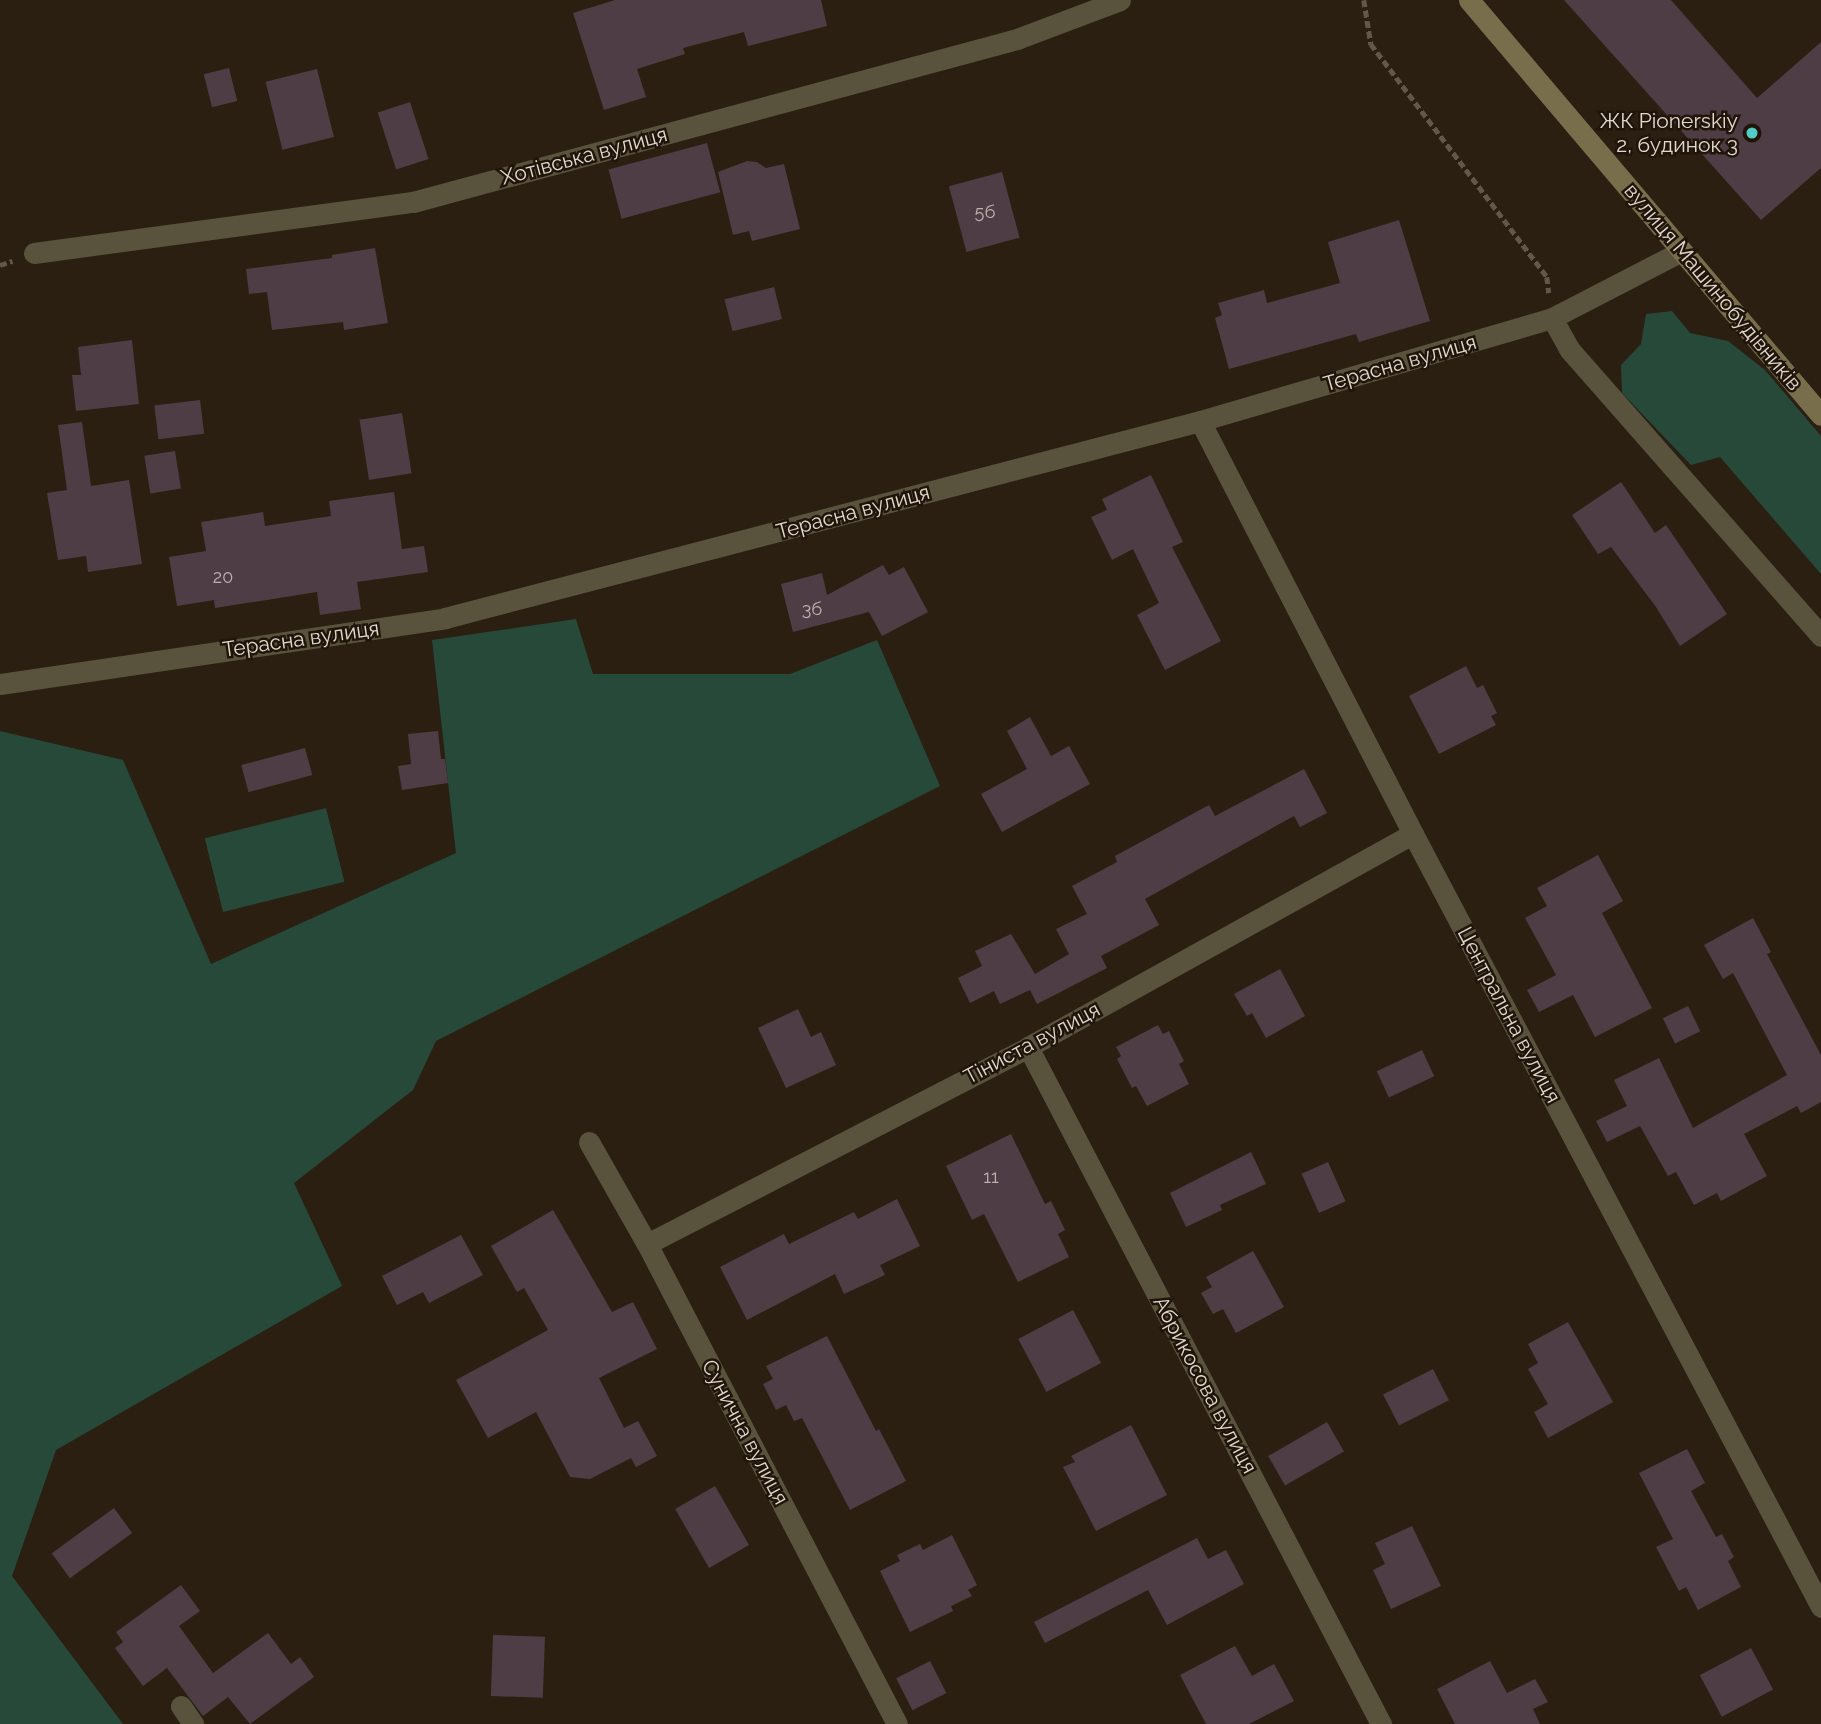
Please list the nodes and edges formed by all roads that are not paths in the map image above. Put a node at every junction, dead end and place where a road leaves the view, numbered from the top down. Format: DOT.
graph roads {
  1 [pos="1119,0"];
  2 [pos="1469,0"];
  3 [pos="1682,251"];
  4 [pos="34,253"];
  5 [pos="1552,318"];
  6 [pos="1821,415"];
  7 [pos="1200,421"];
  8 [pos="1821,636"];
  9 [pos="0,684"];
  10 [pos="1413,834"];
  11 [pos="1028,1046"];
  12 [pos="589,1142"];
  13 [pos="647,1244"];
  14 [pos="1821,1607"];
  15 [pos="181,1706"];
  16 [pos="193,1724"];
  17 [pos="897,1724"];
  18 [pos="1381,1724"];
  1 -- 4 [label="street, Хотівська вулиця"];
  2 -- 3 [label="street, вулиця Машинобудівників"];
  3 -- 5 [label="street, Терасна вулиця"];
  3 -- 6 [label="street, вулиця Машинобудівників"];
  5 -- 7 [label="street, Терасна вулиця"];
  5 -- 8 [label="street"];
  7 -- 9 [label="street, Терасна вулиця"];
  7 -- 10 [label="street, Центральна вулиця"];
  10 -- 11 [label="street, Тіниста вулиця"];
  10 -- 14 [label="street, Центральна вулиця"];
  11 -- 13 [label="street, Тіниста вулиця"];
  11 -- 18 [label="street, Абрикосова вулиця"];
  12 -- 13 [label="street, Сунична вулиця"];
  13 -- 17 [label="street, Сунична вулиця"];
  15 -- 16 [label="street"];
}
